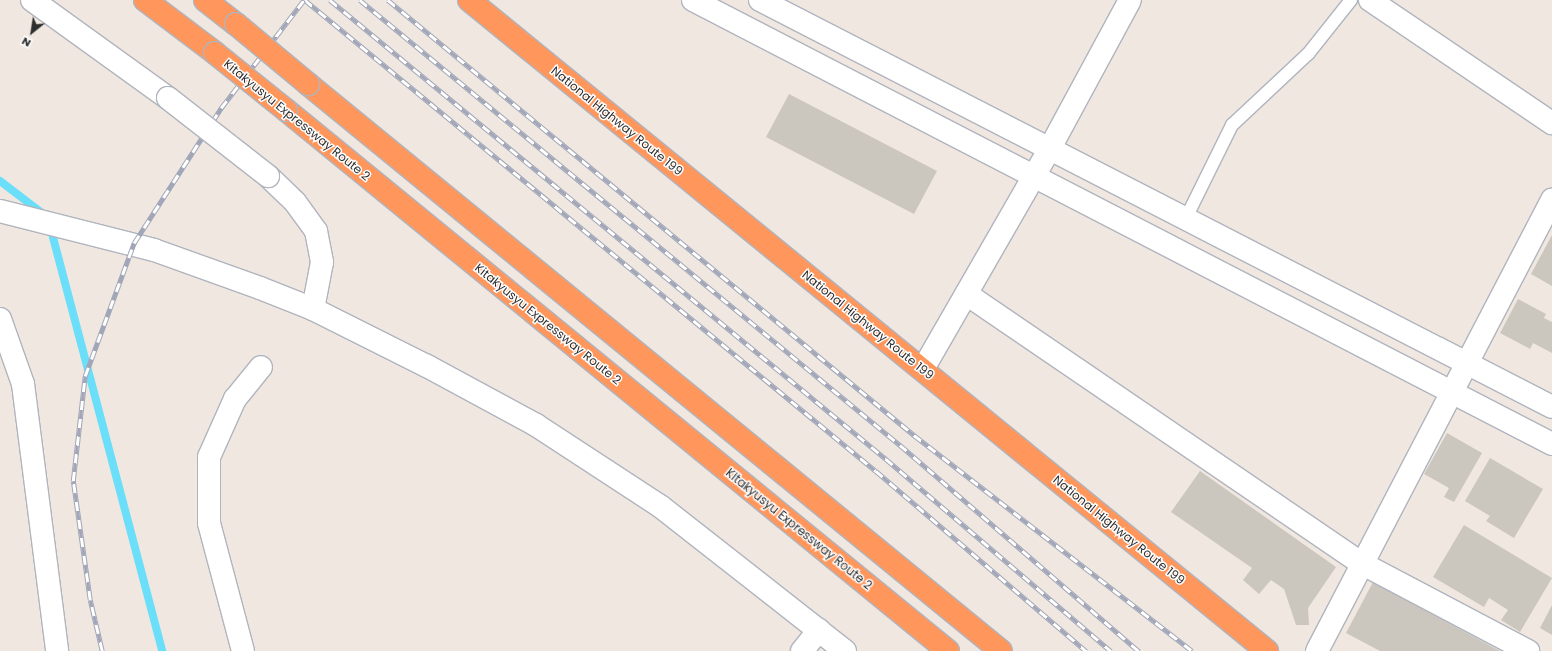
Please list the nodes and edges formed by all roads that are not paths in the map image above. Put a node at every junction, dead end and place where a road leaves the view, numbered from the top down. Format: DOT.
graph roads {
  1 [pos="32,0"];
  2 [pos="145,0"];
  3 [pos="205,0"];
  4 [pos="469,0"];
  5 [pos="693,0"];
  6 [pos="760,0"];
  7 [pos="1351,0"];
  8 [pos="1370,0"];
  9 [pos="1123,2"];
  10 [pos="1552,123"];
  11 [pos="1050,148"];
  12 [pos="1034,177"];
  13 [pos="1552,200"];
  14 [pos="0,211"];
  15 [pos="1186,218"];
  16 [pos="968,295"];
  17 [pos="313,309"];
  18 [pos="0,320"];
  19 [pos="1469,365"];
  20 [pos="261,367"];
  21 [pos="923,369"];
  22 [pos="1454,393"];
  23 [pos="1552,407"];
  24 [pos="1552,444"];
  25 [pos="1363,564"];
  26 [pos="819,630"];
  27 [pos="56,651"];
  28 [pos="243,651"];
  29 [pos="802,651"];
  30 [pos="845,651"];
  31 [pos="948,651"];
  32 [pos="1001,651"];
  33 [pos="1267,651"];
  34 [pos="1317,651"];
  35 [pos="1528,651"];
  1 -- 17 [label="street, bridge"];
  2 -- 31 [label="highway, Kitakyusyu Expressway Route 2, bridge"];
  3 -- 32 [label="highway, bridge"];
  4 -- 21 [label="highway, National Highway Route 199"];
  5 -- 12 [label="street"];
  6 -- 11 [label="street"];
  7 -- 15 [label="lane"];
  8 -- 10 [label="street"];
  9 -- 11 [label="street"];
  11 -- 12 [label="street"];
  11 -- 15 [label="street"];
  12 -- 16 [label="street"];
  12 -- 22 [label="street"];
  13 -- 19 [label="street"];
  14 -- 17 [label="street"];
  15 -- 19 [label="street"];
  16 -- 21 [label="street"];
  16 -- 25 [label="street"];
  17 -- 26 [label="street"];
  18 -- 27 [label="street"];
  19 -- 22 [label="street"];
  19 -- 23 [label="street"];
  20 -- 28 [label="street"];
  21 -- 33 [label="highway, National Highway Route 199"];
  22 -- 24 [label="street"];
  22 -- 25 [label="street"];
  25 -- 34 [label="street"];
  25 -- 35 [label="street"];
  26 -- 29 [label="street"];
  26 -- 30 [label="street"];
}
